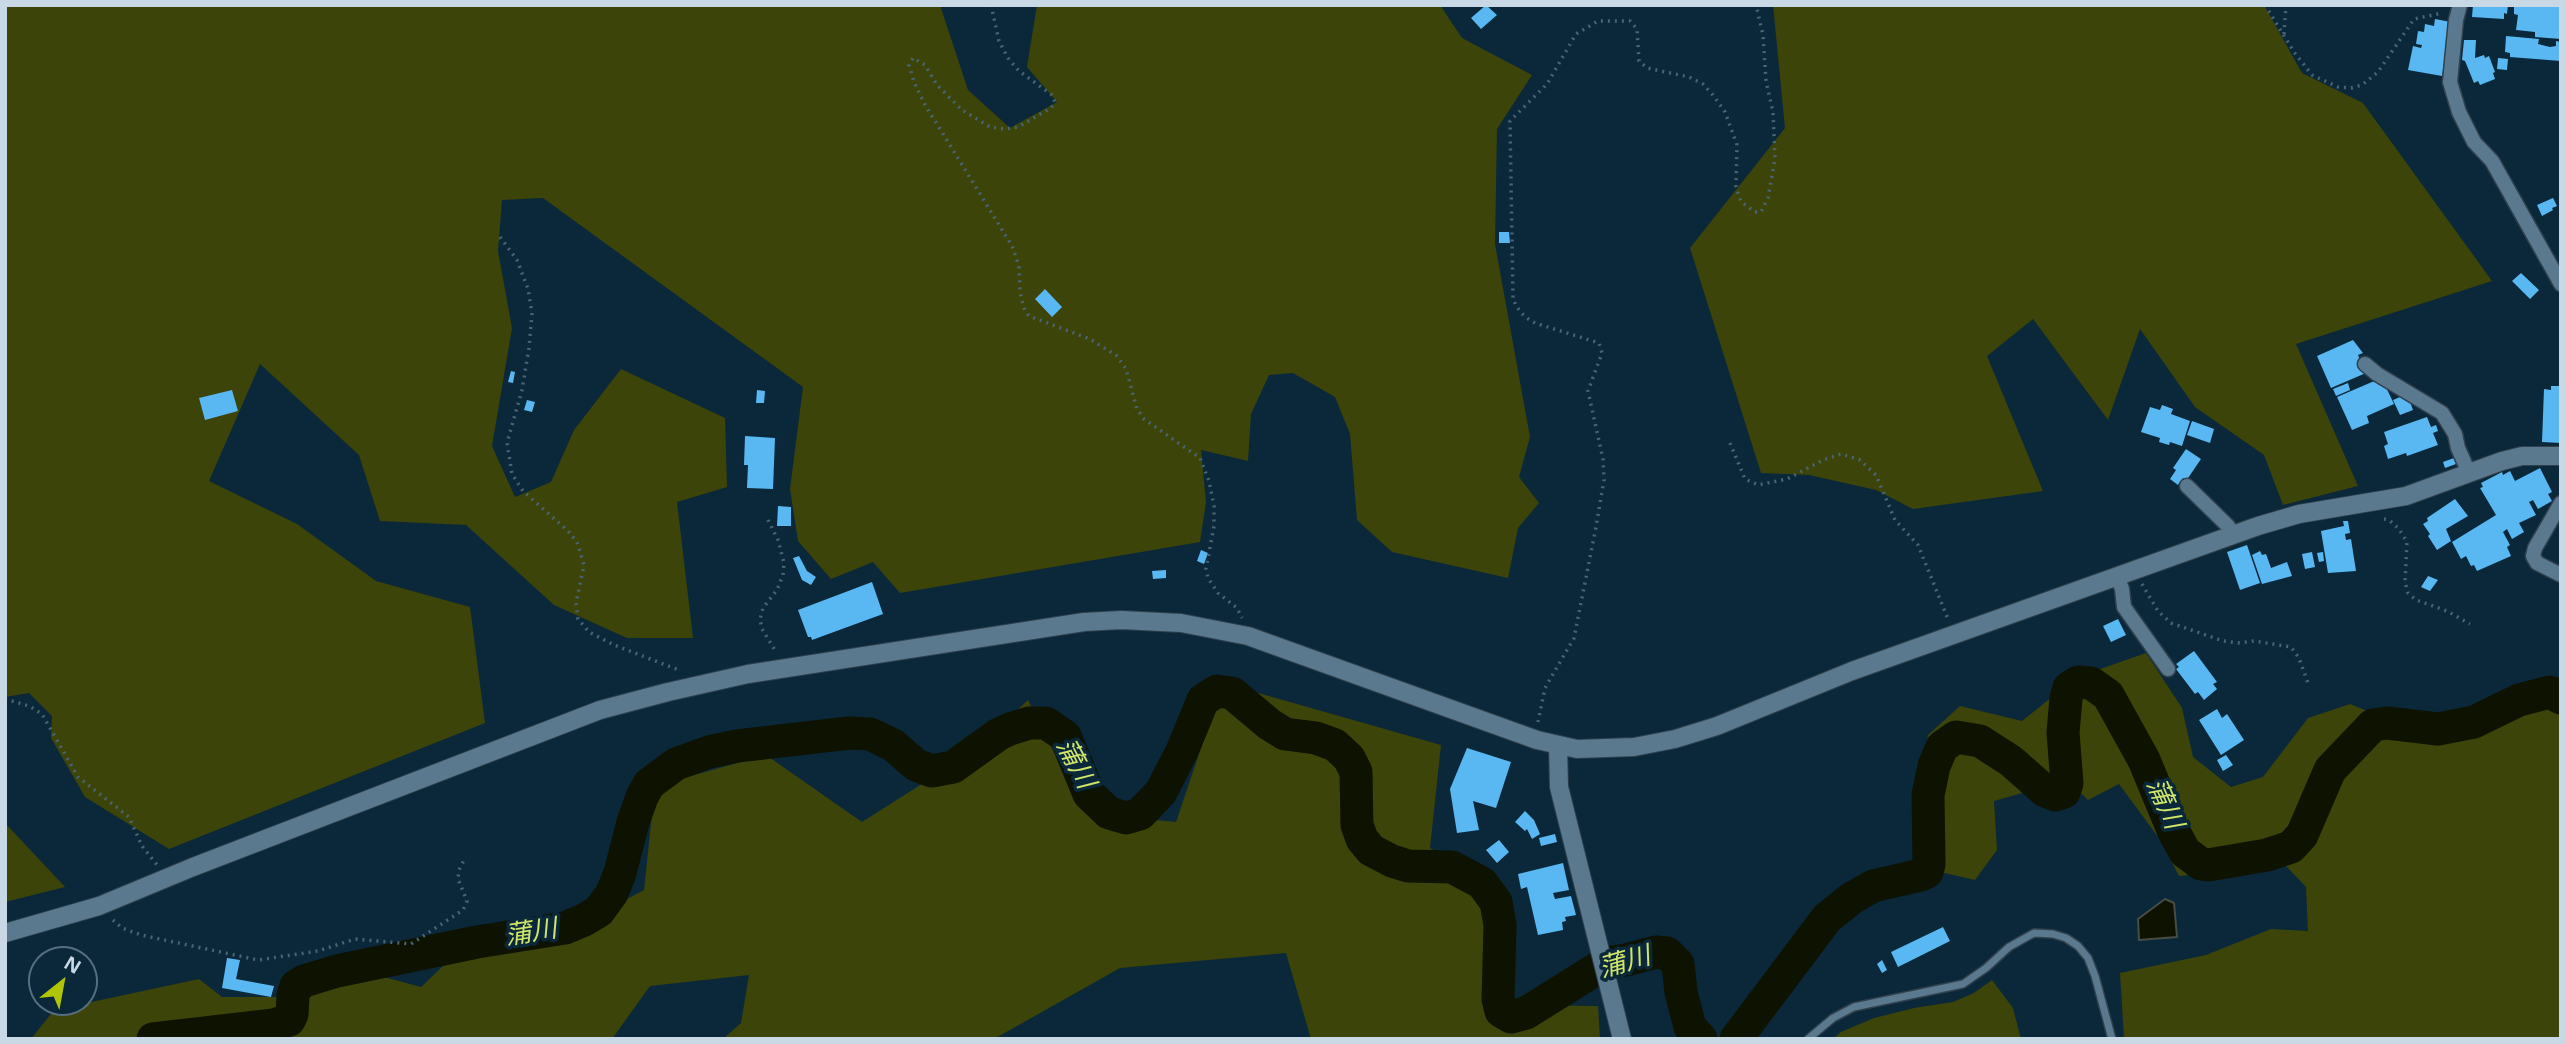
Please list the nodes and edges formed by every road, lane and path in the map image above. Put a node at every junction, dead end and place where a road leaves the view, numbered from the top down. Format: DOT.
graph roads {
  1 [pos="991,5"];
  2 [pos="1756,5"];
  3 [pos="2265,5"];
  4 [pos="2286,5"];
  5 [pos="2459,8"];
  6 [pos="2284,36"];
  7 [pos="500,237"];
  8 [pos="2561,284"];
  9 [pos="2365,364"];
  10 [pos="1730,443"];
  11 [pos="2561,456"];
  12 [pos="2469,474"];
  13 [pos="2187,486"];
  14 [pos="2561,503"];
  15 [pos="2358,505"];
  16 [pos="768,520"];
  17 [pos="2232,535"];
  18 [pos="2136,569"];
  19 [pos="2561,575"];
  20 [pos="2117,576"];
  21 [pos="2470,624"];
  22 [pos="1955,634"];
  23 [pos="1244,635"];
  24 [pos="781,669"];
  25 [pos="2168,669"];
  26 [pos="2308,683"];
  27 [pos="692,686"];
  28 [pos="5,699"];
  29 [pos="1537,740"];
  30 [pos="1558,746"];
  31 [pos="465,858"];
  32 [pos="162,880"];
  33 [pos="99,906"];
  34 [pos="5,933"];
  35 [pos="1622,1039"];
  36 [pos="1808,1039"];
  37 [pos="2112,1039"];
  1 -- 23 [label="path"];
  2 -- 29 [label="path"];
  3 -- 6 [label="path"];
  4 -- 6 [label="path"];
  5 -- 6 [label="path"];
  5 -- 8 [label="street"];
  7 -- 27 [label="path"];
  9 -- 12 [label="street"];
  10 -- 22 [label="path"];
  11 -- 12 [label="street"];
  12 -- 15 [label="street"];
  13 -- 17 [label="street"];
  14 -- 19 [label="street"];
  15 -- 17 [label="street"];
  15 -- 21 [label="path"];
  16 -- 24 [label="path"];
  17 -- 18 [label="street"];
  18 -- 20 [label="street"];
  18 -- 26 [label="path"];
  20 -- 22 [label="street"];
  20 -- 25 [label="street"];
  22 -- 30 [label="street"];
  23 -- 24 [label="street"];
  23 -- 29 [label="street"];
  24 -- 27 [label="street"];
  27 -- 32 [label="street"];
  28 -- 32 [label="path"];
  29 -- 30 [label="street"];
  30 -- 35 [label="street"];
  31 -- 33 [label="path"];
  32 -- 33 [label="street"];
  33 -- 34 [label="street"];
  36 -- 37 [label="lane"];
}
